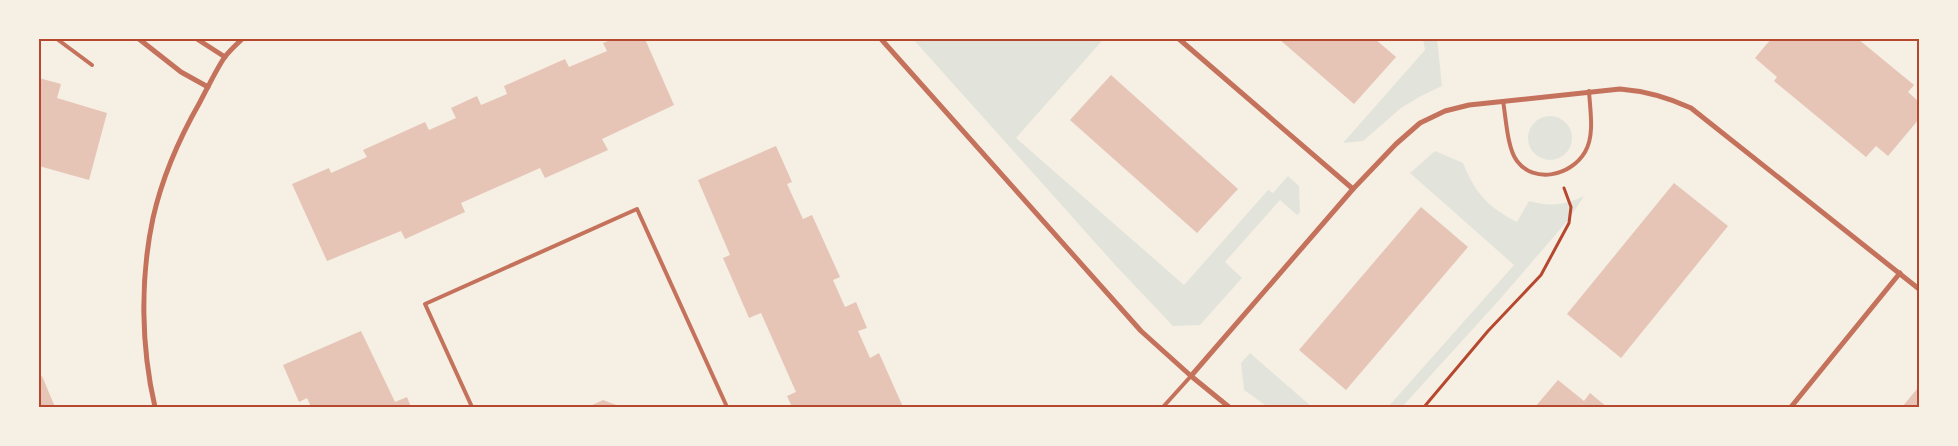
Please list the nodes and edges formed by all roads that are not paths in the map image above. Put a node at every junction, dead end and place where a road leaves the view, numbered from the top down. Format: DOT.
graph roads {
  1 [pos="58,39"];
  2 [pos="139,39"];
  3 [pos="197,39"];
  4 [pos="242,39"];
  5 [pos="881,39"];
  6 [pos="1179,39"];
  7 [pos="224,57"];
  8 [pos="92,65"];
  9 [pos="208,87"];
  10 [pos="1589,91"];
  11 [pos="1503,101"];
  12 [pos="1352,189"];
  13 [pos="1900,273"];
  14 [pos="1919,289"];
  15 [pos="1191,376"];
  16 [pos="155,407"];
  17 [pos="472,407"];
  18 [pos="727,407"];
  19 [pos="1163,407"];
  20 [pos="1229,407"];
  21 [pos="1791,407"];
  1 -- 8 [label="lane"];
  2 -- 9 [label="street"];
  3 -- 7 [label="street"];
  4 -- 7 [label="street"];
  5 -- 15 [label="street"];
  6 -- 12 [label="street"];
  7 -- 9 [label="street"];
  9 -- 16 [label="street"];
  10 -- 11 [label="street"];
  10 -- 11 [label="lane"];
  10 -- 13 [label="street"];
  11 -- 12 [label="street"];
  12 -- 15 [label="street"];
  13 -- 14 [label="street"];
  13 -- 21 [label="street"];
  15 -- 19 [label="lane"];
  15 -- 20 [label="street"];
  17 -- 18 [label="lane"];
}
